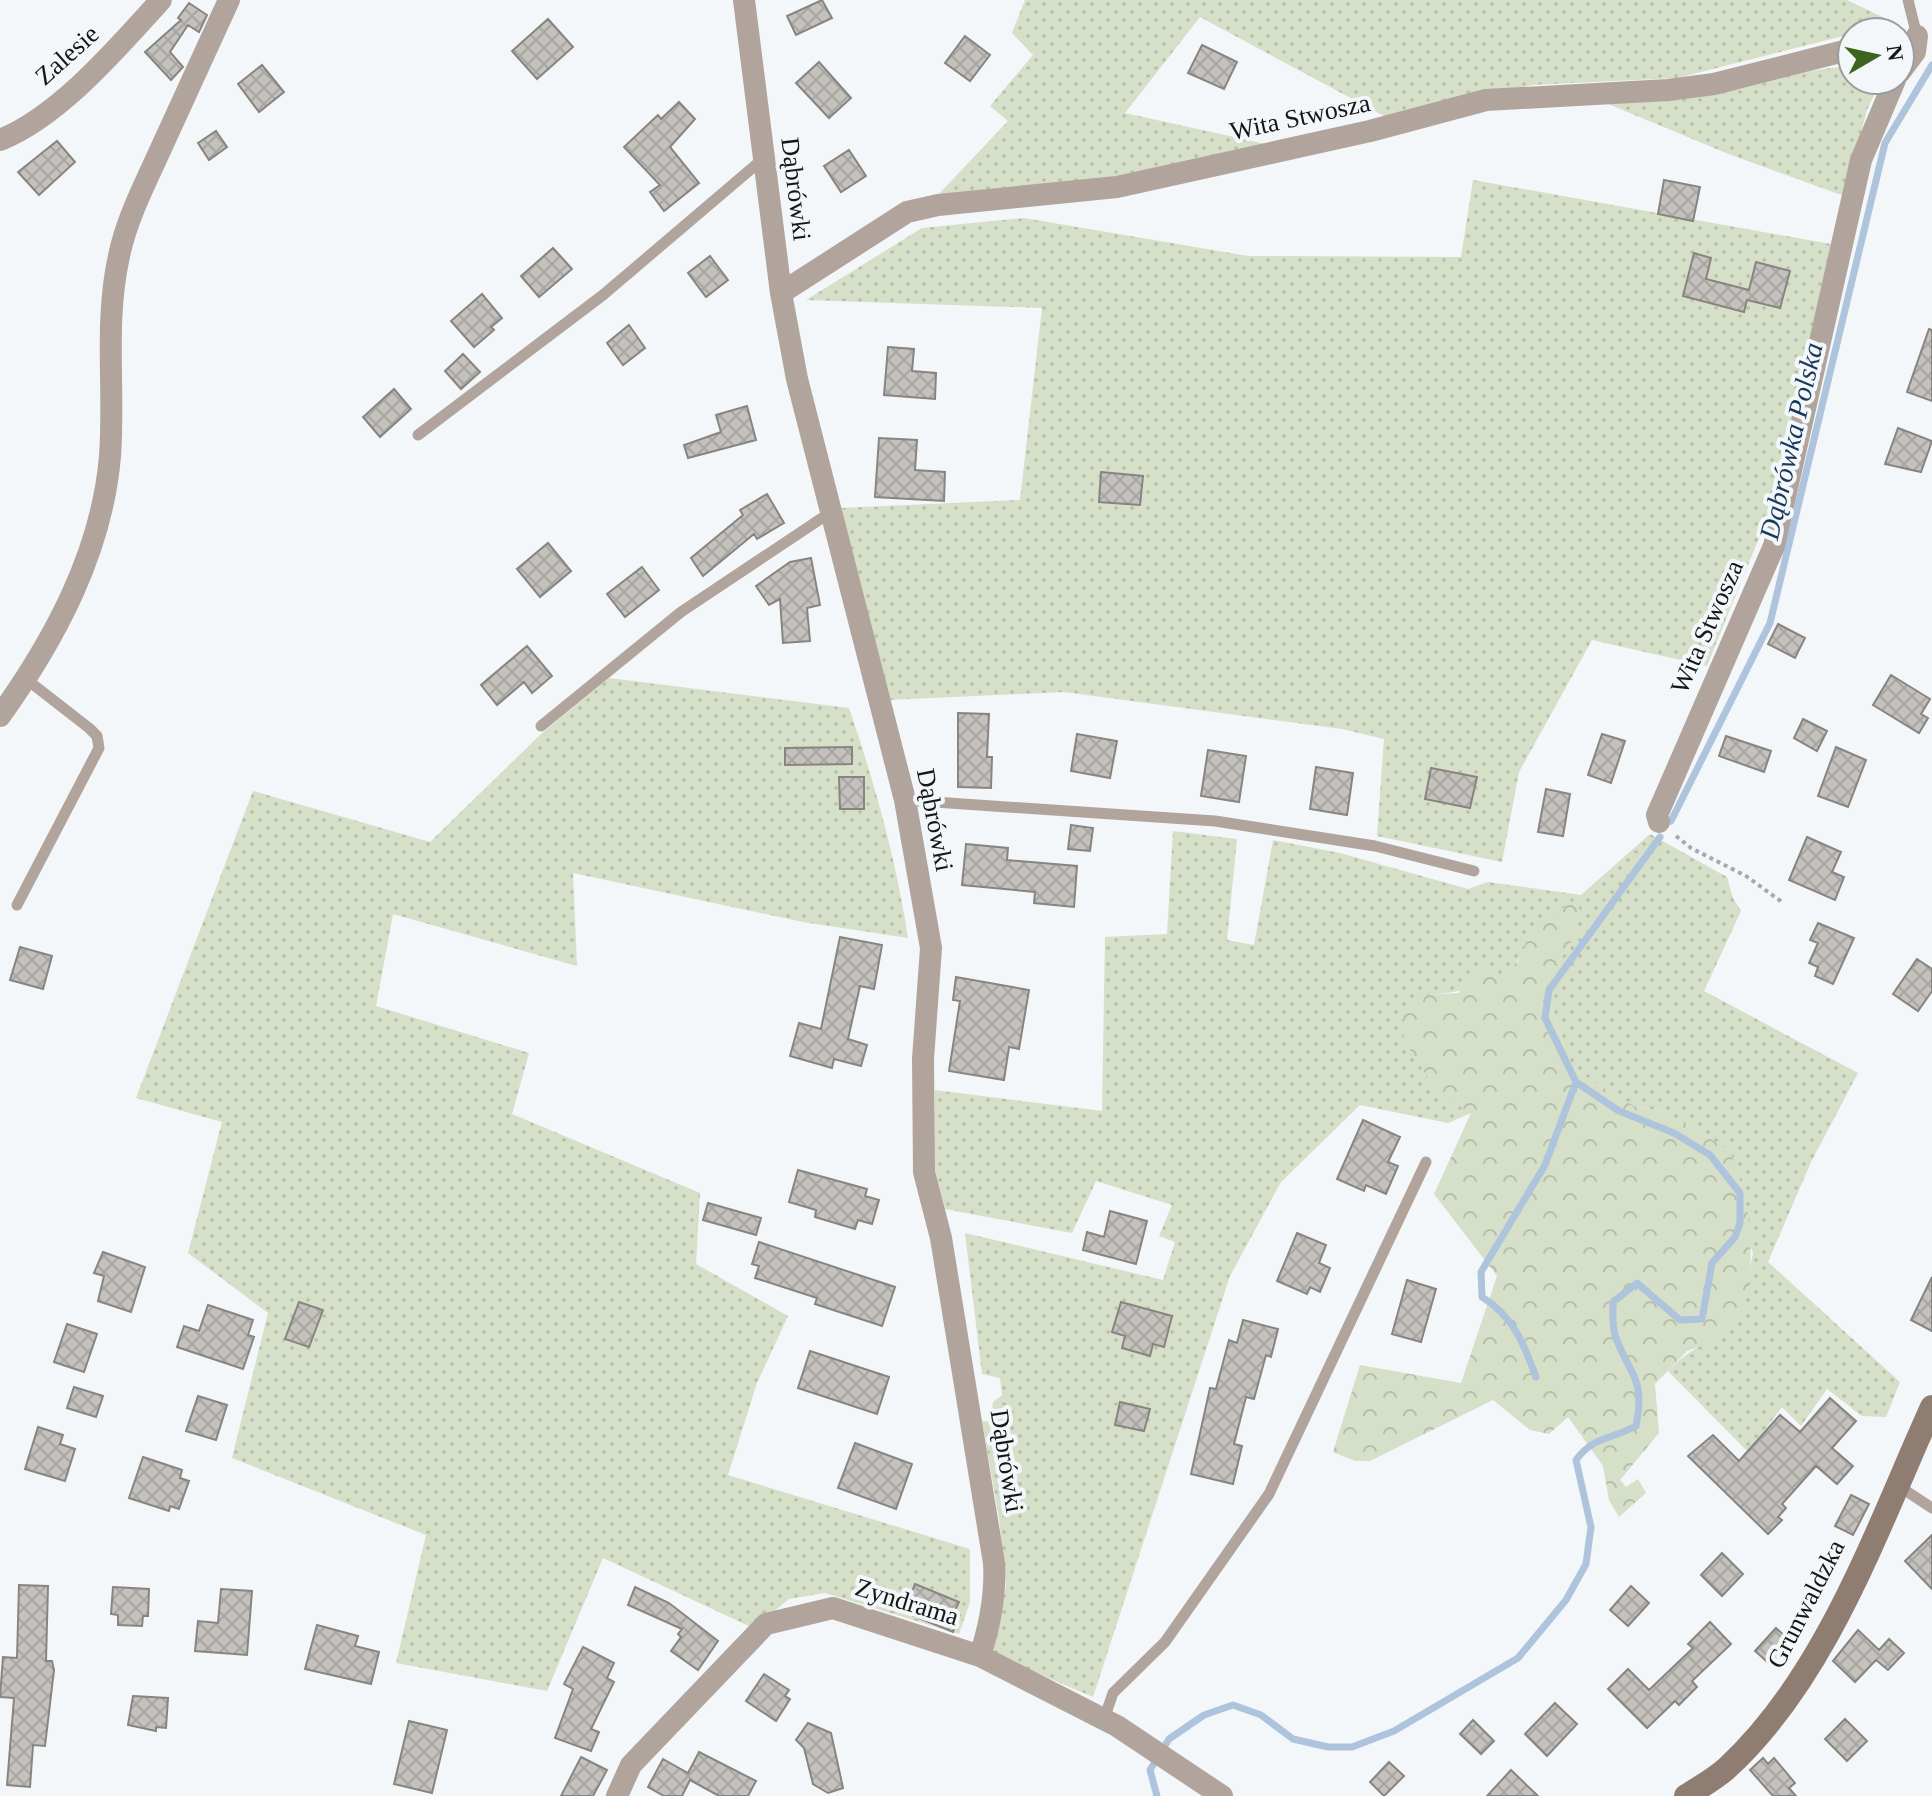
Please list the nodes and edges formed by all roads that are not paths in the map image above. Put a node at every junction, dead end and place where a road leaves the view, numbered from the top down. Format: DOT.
graph roads {
  1 [pos="161,0"];
  2 [pos="229,0"];
  3 [pos="744,0"];
  4 [pos="1836,53"];
  5 [pos="1888,96"];
  6 [pos="0,140"];
  7 [pos="764,158"];
  8 [pos="781,293"];
  9 [pos="418,435"];
  10 [pos="831,512"];
  11 [pos="26,679"];
  12 [pos="0,716"];
  13 [pos="541,726"];
  14 [pos="905,800"];
  15 [pos="1659,822"];
  16 [pos="1474,871"];
  17 [pos="17,905"];
  18 [pos="1426,1162"];
  19 [pos="1932,1407"];
  20 [pos="1896,1484"];
  21 [pos="1932,1508"];
  22 [pos="980,1656"];
  23 [pos="1104,1719"];
  24 [pos="617,1796"];
  25 [pos="1222,1796"];
  26 [pos="1686,1796"];
  1 -- 6 [label="street, Zalesie"];
  2 -- 11 [label="street"];
  3 -- 7 [label="street, Dąbrówki"];
  4 -- 8 [label="street, Wita Stwosza"];
  5 -- 15 [label="street, Wita Stwosza"];
  7 -- 8 [label="street, Dąbrówki"];
  7 -- 9 [label="lane"];
  8 -- 10 [label="street, Dąbrówki"];
  10 -- 13 [label="lane"];
  10 -- 14 [label="street, Dąbrówki"];
  11 -- 12 [label="street"];
  11 -- 17 [label="lane"];
  14 -- 16 [label="lane"];
  14 -- 22 [label="street, Dąbrówki"];
  18 -- 23 [label="lane"];
  19 -- 20 [label="street, Grunwaldzka"];
  20 -- 21 [label="lane"];
  20 -- 26 [label="street, Grunwaldzka"];
  22 -- 23 [label="street, Zyndrama"];
  22 -- 24 [label="street, Zyndrama"];
  23 -- 25 [label="street, Zyndrama"];
}
